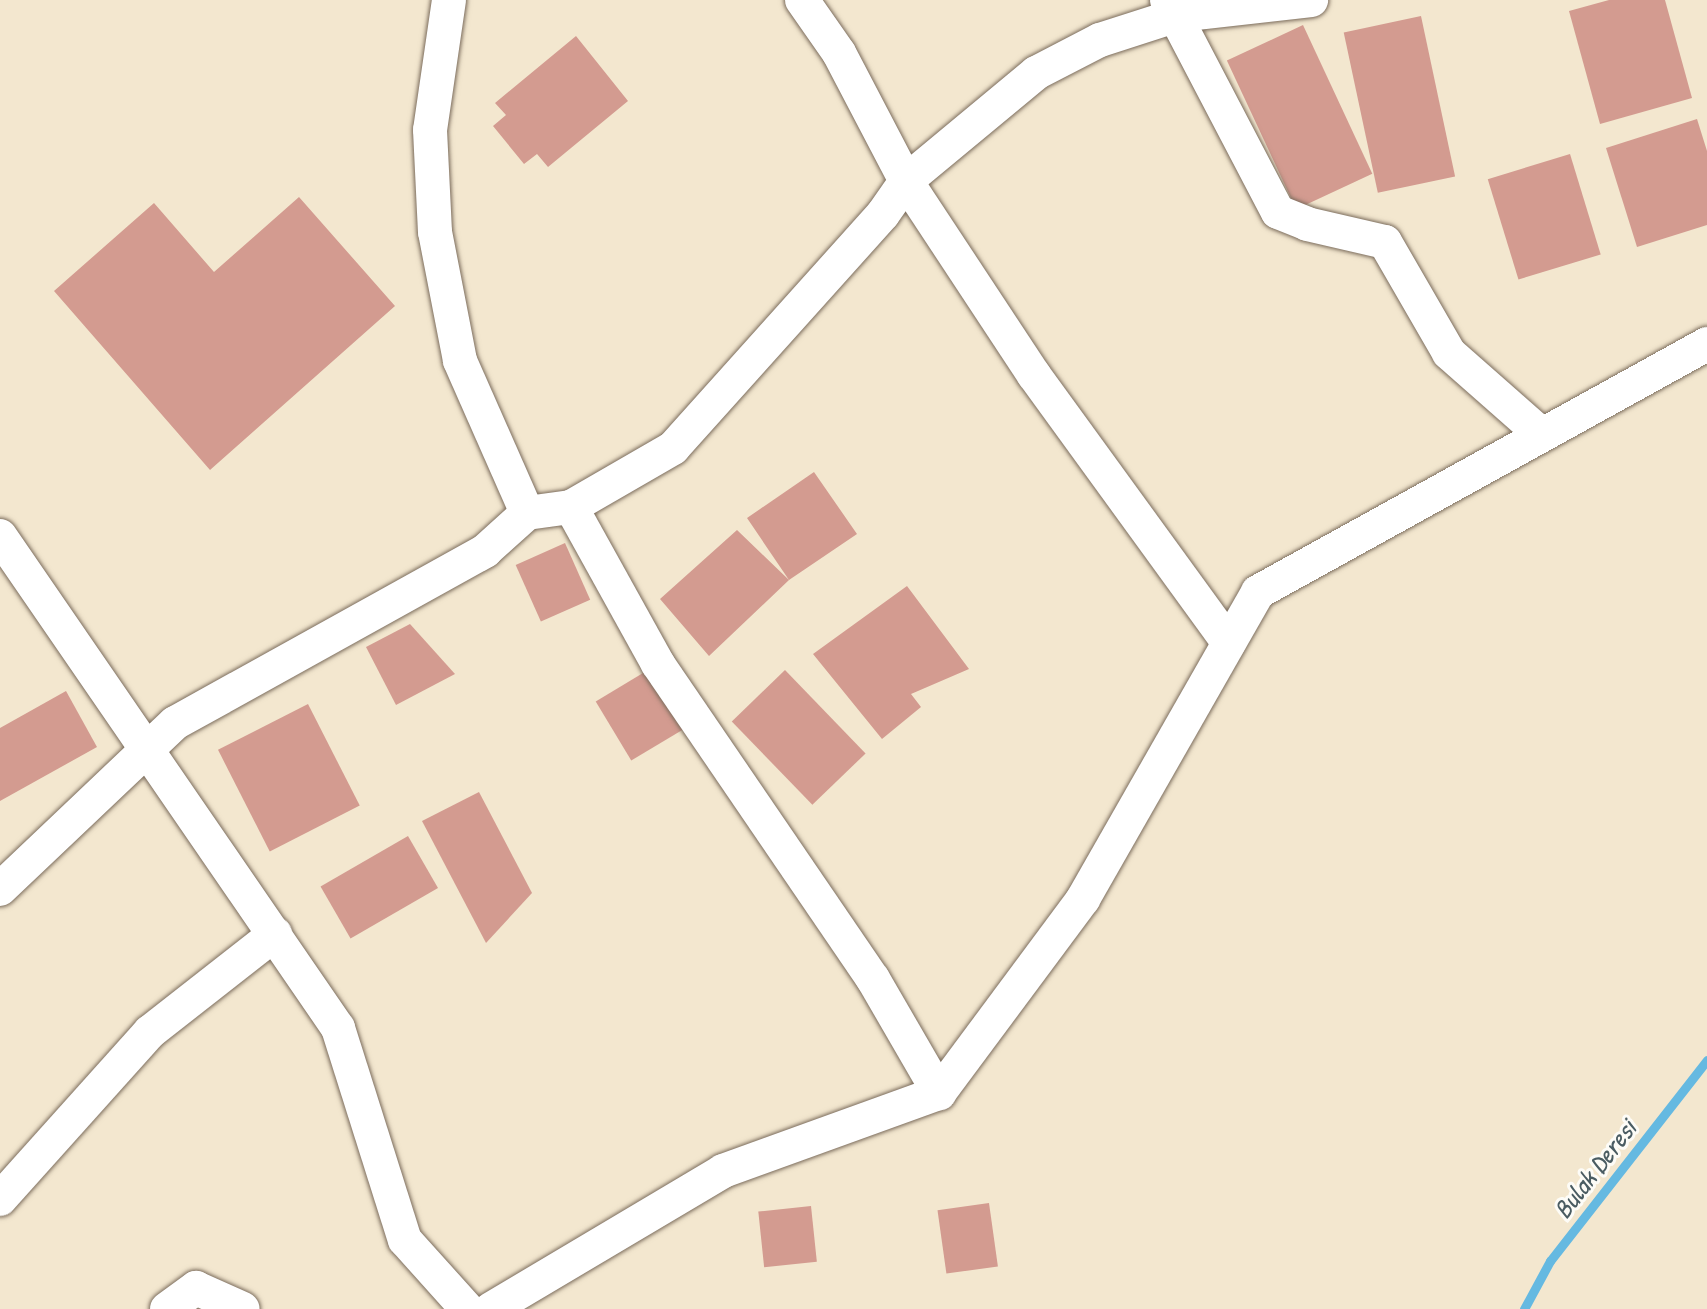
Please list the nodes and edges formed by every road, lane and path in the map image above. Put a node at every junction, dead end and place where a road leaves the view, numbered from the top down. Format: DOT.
graph roads {
  1 [pos="449,0"];
  2 [pos="802,0"];
  3 [pos="1311,0"];
  4 [pos="1172,7"];
  5 [pos="906,181"];
  6 [pos="1707,344"];
  7 [pos="1541,434"];
  8 [pos="571,507"];
  9 [pos="527,513"];
  10 [pos="0,536"];
  11 [pos="1229,643"];
  12 [pos="147,746"];
  13 [pos="0,889"];
  14 [pos="275,934"];
  15 [pos="939,1093"];
  16 [pos="0,1199"];
  17 [pos="167,1309"];
  18 [pos="243,1309"];
  19 [pos="467,1309"];
  20 [pos="491,1309"];
  1 -- 9 [label="street"];
  2 -- 5 [label="street"];
  3 -- 4 [label="street"];
  4 -- 5 [label="street"];
  4 -- 7 [label="street"];
  5 -- 8 [label="street"];
  5 -- 11 [label="street"];
  6 -- 7 [label="street"];
  7 -- 11 [label="street"];
  8 -- 9 [label="street"];
  8 -- 15 [label="street"];
  9 -- 12 [label="street"];
  10 -- 12 [label="street"];
  11 -- 15 [label="street"];
  12 -- 13 [label="street"];
  12 -- 14 [label="street"];
  14 -- 16 [label="street"];
  14 -- 19 [label="street"];
  15 -- 20 [label="street"];
  17 -- 18 [label="street"];
}
